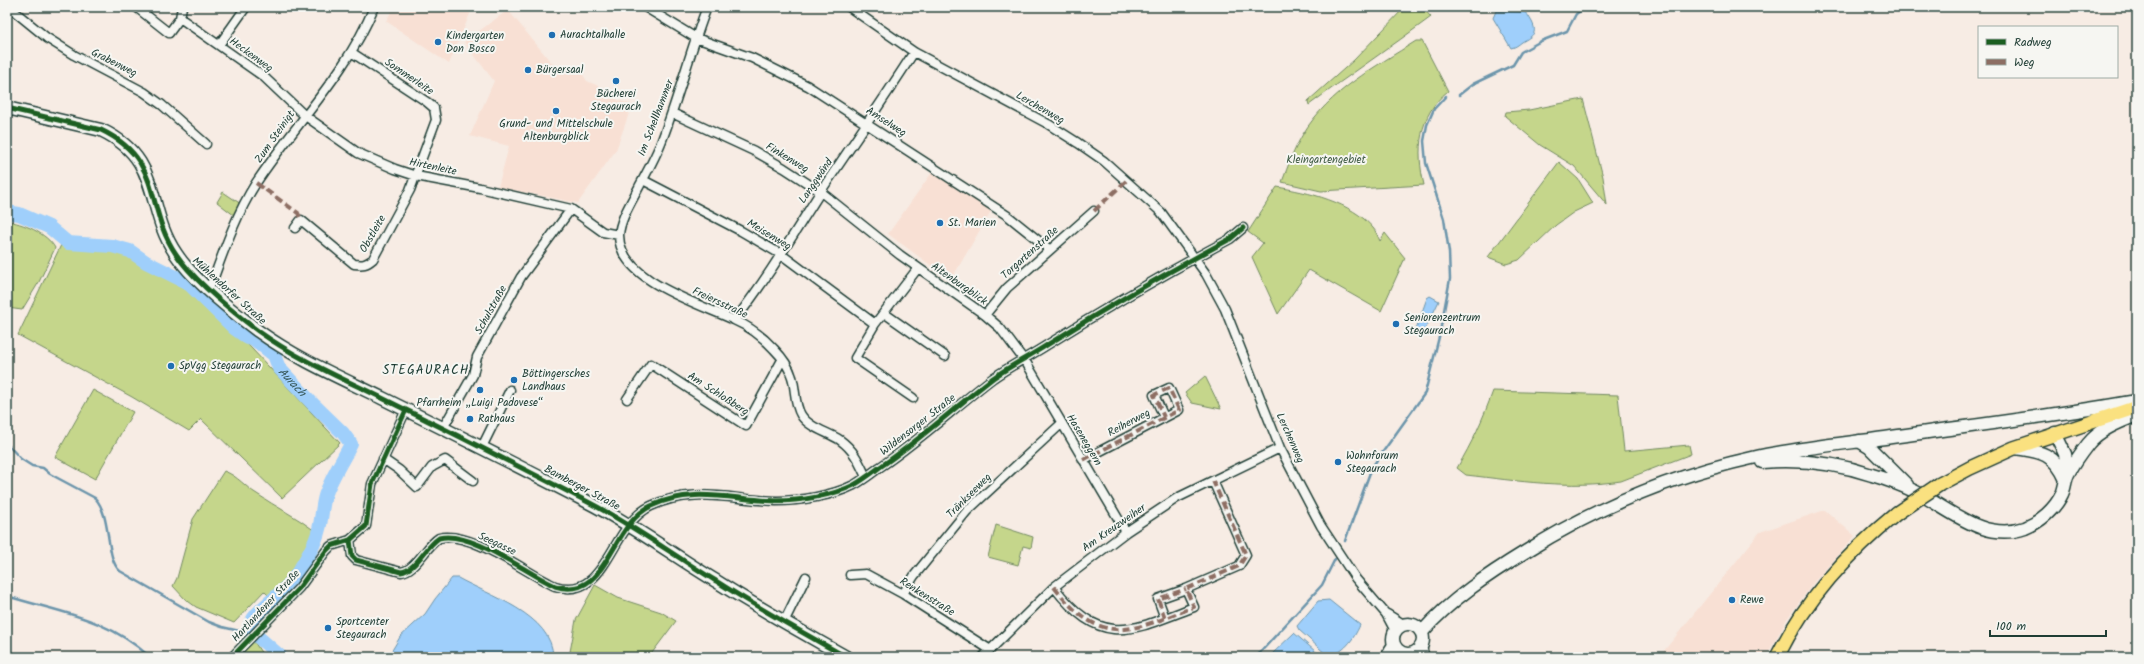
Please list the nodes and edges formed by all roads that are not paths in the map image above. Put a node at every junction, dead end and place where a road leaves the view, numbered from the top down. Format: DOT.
graph roads {
  1 [pos="9,7"];
  2 [pos="136,7"];
  3 [pos="182,7"];
  4 [pos="246,7"];
  5 [pos="374,7"];
  6 [pos="645,7"];
  7 [pos="707,7"];
  8 [pos="849,7"];
  9 [pos="180,18"];
  10 [pos="696,38"];
  11 [pos="219,45"];
  12 [pos="351,52"];
  13 [pos="914,52"];
  14 [pos="7,108"];
  15 [pos="672,112"];
  16 [pos="304,116"];
  17 [pos="868,124"];
  18 [pos="206,144"];
  19 [pos="416,176"];
  20 [pos="643,180"];
  21 [pos="821,192"];
  22 [pos="571,210"];
  23 [pos="1094,210"];
  24 [pos="295,228"];
  25 [pos="1243,228"];
  26 [pos="619,235"];
  27 [pos="1049,249"];
  28 [pos="782,255"];
  29 [pos="1195,258"];
  30 [pos="918,268"];
  31 [pos="208,288"];
  32 [pos="884,312"];
  33 [pos="985,315"];
  34 [pos="735,320"];
  35 [pos="875,324"];
  36 [pos="945,356"];
  37 [pos="782,360"];
  38 [pos="1024,360"];
  39 [pos="510,390"];
  40 [pos="913,398"];
  41 [pos="627,399"];
  42 [pos="2137,401"];
  43 [pos="2137,407"];
  44 [pos="406,410"];
  45 [pos="2137,411"];
  46 [pos="2119,414"];
  47 [pos="2137,415"];
  48 [pos="1164,417"];
  49 [pos="1061,424"];
  50 [pos="443,428"];
  51 [pos="2055,433"];
  52 [pos="1859,441"];
  53 [pos="482,446"];
  54 [pos="1280,448"];
  55 [pos="2014,448"];
  56 [pos="383,459"];
  57 [pos="1083,460"];
  58 [pos="1724,466"];
  59 [pos="866,477"];
  60 [pos="2067,477"];
  61 [pos="473,481"];
  62 [pos="1212,481"];
  63 [pos="1914,492"];
  64 [pos="628,524"];
  65 [pos="1126,532"];
  66 [pos="350,540"];
  67 [pos="850,575"];
  68 [pos="806,577"];
  69 [pos="1054,587"];
  70 [pos="1186,589"];
  71 [pos="903,594"];
  72 [pos="1166,618"];
  73 [pos="784,622"];
  74 [pos="1399,627"];
  75 [pos="1419,629"];
  76 [pos="989,649"];
  77 [pos="1395,651"];
  78 [pos="1421,653"];
  79 [pos="232,657"];
  80 [pos="846,657"];
  81 [pos="983,657"];
  82 [pos="1386,657"];
  83 [pos="1777,657"];
  1 -- 18 [label="street, Grabenweg"];
  2 -- 9 [label="street"];
  3 -- 9 [label="street"];
  4 -- 11 [label="street"];
  5 -- 12 [label="street, Zum Steinigt"];
  6 -- 10 [label="street, Amselweg"];
  7 -- 10 [label="street, Im Schellhammer"];
  8 -- 13 [label="street, Lerchenweg"];
  9 -- 11 [label="street, Heckenweg"];
  10 -- 15 [label="street, Im Schellhammer"];
  10 -- 17 [label="street, Amselweg"];
  11 -- 16 [label="street, Heckenweg"];
  12 -- 16 [label="street, Zum Steinigt"];
  12 -- 19 [label="street, Sommerleite"];
  13 -- 17 [label="street, Langgwänd"];
  13 -- 29 [label="street, Lerchenweg"];
  14 -- 31 [label="main road, Mühlendorfer Straße"];
  15 -- 20 [label="street, Im Schellhammer"];
  15 -- 21 [label="street, Finkenweg"];
  16 -- 19 [label="street, Hirtenleite"];
  16 -- 31 [label="street, Zum Steinigt"];
  17 -- 21 [label="street, Langgwänd"];
  17 -- 27 [label="street, Amselweg"];
  19 -- 22 [label="street, Hirtenleite"];
  19 -- 24 [label="street, Obstleite"];
  20 -- 26 [label="street, Im Schellhammer"];
  20 -- 28 [label="street, Meisenweg"];
  21 -- 28 [label="street, Langgwänd"];
  21 -- 30 [label="street, Finkenweg"];
  22 -- 26 [label="street"];
  22 -- 50 [label="street, Schulstraße"];
  23 -- 27 [label="street, Torgartenstraße"];
  25 -- 29 [label="street"];
  26 -- 34 [label="street, Freiersstraße"];
  27 -- 33 [label="street, Torgartenstraße"];
  28 -- 34 [label="street, Langgwänd"];
  28 -- 35 [label="street, Meisenweg"];
  29 -- 38 [label="street, Wildensorger Straße"];
  29 -- 54 [label="street, Lerchenweg"];
  30 -- 32 [label="street, Altenburgblick"];
  30 -- 33 [label="street, Altenburgblick"];
  31 -- 44 [label="main road, Mühlendorfer Straße"];
  32 -- 35 [label="street, Altenburgblick"];
  32 -- 36 [label="street"];
  33 -- 38 [label="street, Altenburgblick"];
  34 -- 37 [label="street, Freiersstraße"];
  35 -- 40 [label="street, Altenburgblick"];
  37 -- 41 [label="street, Am Schloßberg"];
  37 -- 59 [label="street, Freiersstraße"];
  38 -- 49 [label="street, Haseneggern"];
  38 -- 59 [label="street, Wildensorger Straße"];
  39 -- 53 [label="street"];
  42 -- 52 [label="main road"];
  43 -- 46 [label="main road"];
  44 -- 50 [label="main road, Bamberger Straße"];
  44 -- 56 [label="street, Hartlandener Straße"];
  45 -- 46 [label="main road"];
  46 -- 51 [label="main road"];
  47 -- 60 [label="main road"];
  48 -- 57 [label="street, Reiherweg"];
  49 -- 57 [label="street, Haseneggern"];
  49 -- 71 [label="street, Tränkseeweg"];
  50 -- 53 [label="main road, Bamberger Straße"];
  51 -- 55 [label="main road"];
  51 -- 60 [label="main road"];
  52 -- 58 [label="main road"];
  52 -- 63 [label="main road"];
  53 -- 64 [label="main road, Bamberger Straße"];
  54 -- 62 [label="street, Am Kreuzweiher"];
  54 -- 74 [label="street, Lerchenweg"];
  55 -- 60 [label="main road"];
  55 -- 83 [label="main road, bridge"];
  56 -- 61 [label="street"];
  56 -- 66 [label="street, Hartlandener Straße"];
  57 -- 65 [label="street, Haseneggern"];
  58 -- 63 [label="main road"];
  58 -- 75 [label="main road"];
  59 -- 64 [label="street, Wildensorger Straße"];
  60 -- 63 [label="main road"];
  62 -- 65 [label="street, Am Kreuzweiher"];
  62 -- 70 [label="street"];
  64 -- 66 [label="street, Seegasse"];
  64 -- 73 [label="main road, Bamberger Straße"];
  65 -- 69 [label="street, Am Kreuzweiher"];
  66 -- 79 [label="street, Hartlandener Straße"];
  67 -- 71 [label="street, Renkenstraße"];
  68 -- 73 [label="street"];
  69 -- 72 [label="street"];
  69 -- 76 [label="street, Am Kreuzweiher"];
  70 -- 72 [label="street"];
  70 -- 72 [label="street"];
  71 -- 76 [label="street, Renkenstraße"];
  73 -- 80 [label="main road, Bamberger Straße"];
  74 -- 75 [label="main road"];
  74 -- 77 [label="main road"];
  75 -- 78 [label="main road"];
  76 -- 81 [label="street, Am Kreuzweiher"];
  77 -- 78 [label="main road"];
  77 -- 82 [label="main road"];
}
